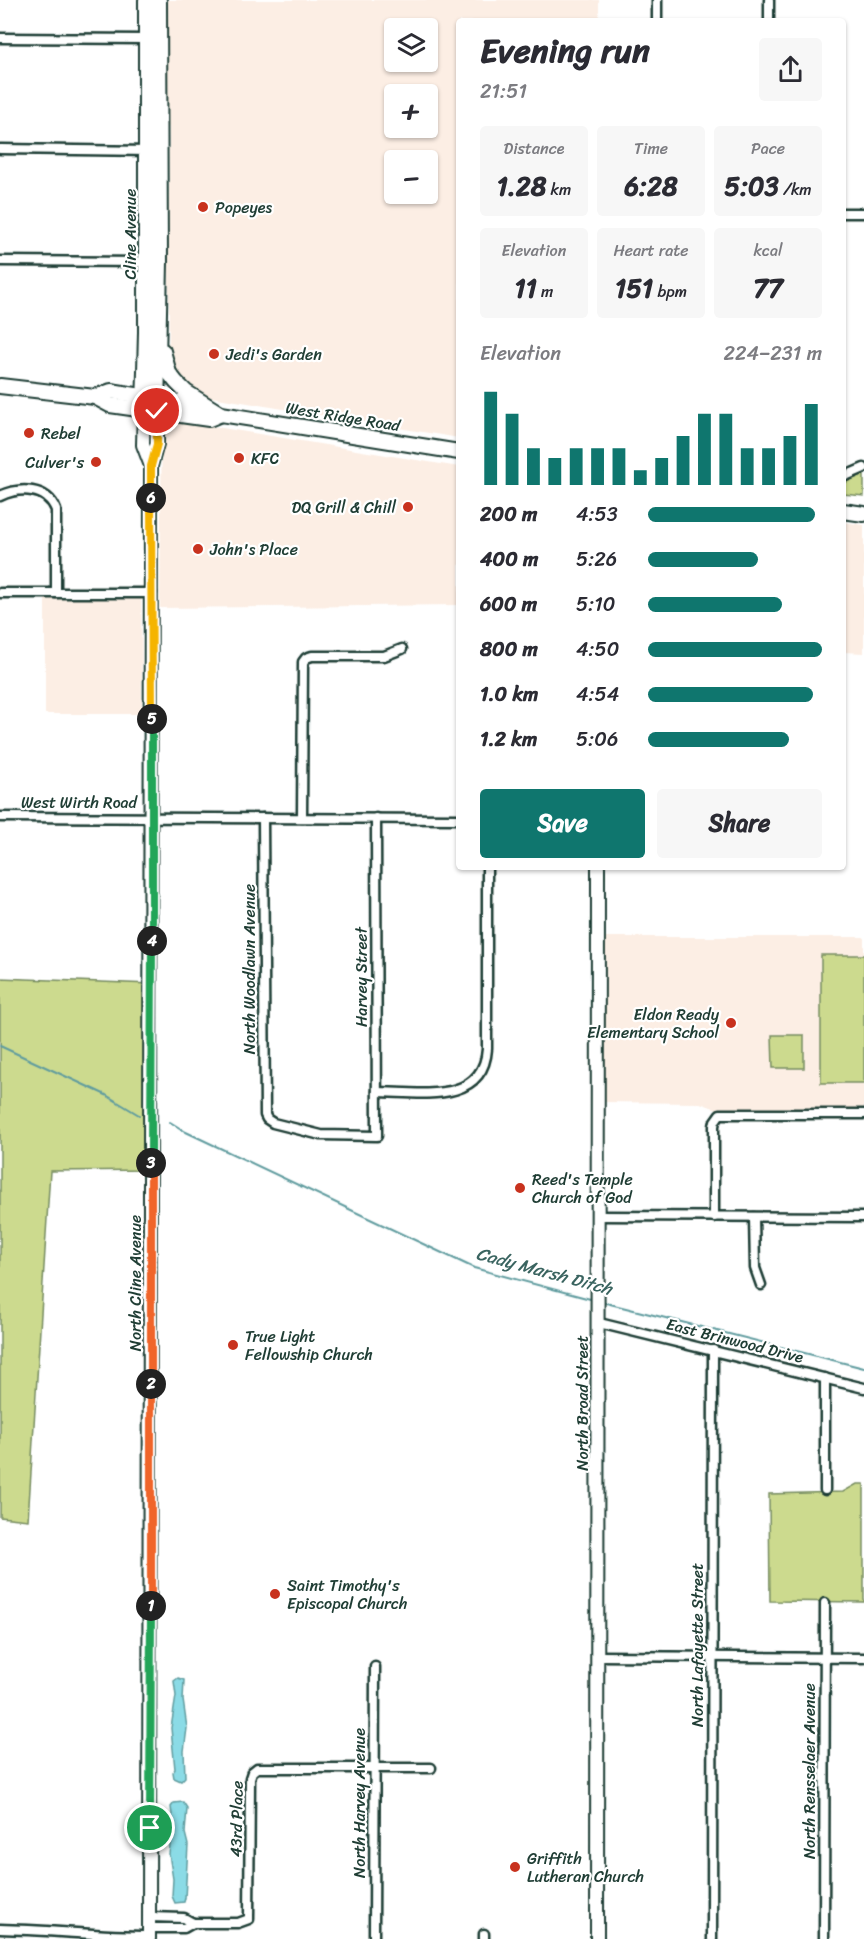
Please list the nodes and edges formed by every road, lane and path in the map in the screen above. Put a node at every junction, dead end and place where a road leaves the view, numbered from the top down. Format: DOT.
graph roads {
  1 [pos="146,0"];
  2 [pos="159,0"];
  3 [pos="657,0"];
  4 [pos="768,0"];
  5 [pos="657,18"];
  6 [pos="769,18"];
  7 [pos="0,38"];
  8 [pos="146,39"];
  9 [pos="0,149"];
  10 [pos="153,151"];
  11 [pos="846,213"];
  12 [pos="864,213"];
  13 [pos="0,261"];
  14 [pos="146,262"];
  15 [pos="160,338"];
  16 [pos="0,386"];
  17 [pos="151,404"];
  18 [pos="216,410"];
  19 [pos="456,451"];
  20 [pos="864,468"];
  21 [pos="846,476"];
  22 [pos="0,496"];
  23 [pos="846,511"];
  24 [pos="864,514"];
  25 [pos="0,593"];
  26 [pos="56,593"];
  27 [pos="152,593"];
  28 [pos="402,649"];
  29 [pos="152,700"];
  30 [pos="0,816"];
  31 [pos="152,817"];
  32 [pos="263,818"];
  33 [pos="302,818"];
  34 [pos="376,818"];
  35 [pos="456,819"];
  36 [pos="487,870"];
  37 [pos="598,870"];
  38 [pos="377,1092"];
  39 [pos="864,1114"];
  40 [pos="377,1136"];
  41 [pos="598,1216"];
  42 [pos="714,1217"];
  43 [pos="754,1217"];
  44 [pos="864,1217"];
  45 [pos="761,1285"];
  46 [pos="598,1317"];
  47 [pos="713,1350"];
  48 [pos="825,1378"];
  49 [pos="864,1388"];
  50 [pos="825,1490"];
  51 [pos="825,1604"];
  52 [pos="598,1656"];
  53 [pos="712,1657"];
  54 [pos="825,1657"];
  55 [pos="864,1658"];
  56 [pos="375,1667"];
  57 [pos="374,1768"];
  58 [pos="431,1768"];
  59 [pos="0,1929"];
  60 [pos="150,1930"];
  61 [pos="374,1939"];
  62 [pos="597,1939"];
  63 [pos="712,1939"];
  64 [pos="824,1939"];
  1 -- 8 [label="main road, Cline Avenue"];
  2 -- 10 [label="main road, Cline Avenue"];
  3 -- 5 [label="street"];
  4 -- 6 [label="street"];
  7 -- 8 [label="street"];
  8 -- 10 [label="main road, Cline Avenue"];
  9 -- 10 [label="street"];
  10 -- 14 [label="main road, Cline Avenue"];
  10 -- 15 [label="main road, Cline Avenue"];
  11 -- 12 [label="street"];
  13 -- 14 [label="street"];
  14 -- 17 [label="main road, Cline Avenue"];
  15 -- 17 [label="main road, Cline Avenue"];
  15 -- 18 [label="main road"];
  16 -- 17 [label="main road, West Ridge Road"];
  17 -- 18 [label="main road, West Ridge Road"];
  17 -- 27 [label="street, Cline Avenue"];
  18 -- 19 [label="main road, West Ridge Road"];
  20 -- 21 [label="street"];
  22 -- 26 [label="street"];
  23 -- 24 [label="main road"];
  25 -- 26 [label="street"];
  26 -- 27 [label="street"];
  27 -- 29 [label="street, Cline Avenue"];
  28 -- 33 [label="street"];
  29 -- 31 [label="street, North Cline Avenue"];
  30 -- 31 [label="street, West Wirth Road"];
  31 -- 32 [label="street, West Wirth Road"];
  31 -- 60 [label="street, North Cline Avenue"];
  32 -- 33 [label="street, West Wirth Road"];
  32 -- 40 [label="street, North Woodlawn Avenue"];
  33 -- 34 [label="street, West Wirth Road"];
  34 -- 35 [label="street, West Wirth Road"];
  34 -- 38 [label="street, Harvey Street"];
  36 -- 38 [label="street"];
  37 -- 41 [label="street, North Broad Street"];
  38 -- 40 [label="street, Harvey Street"];
  39 -- 42 [label="street"];
  41 -- 42 [label="street"];
  41 -- 46 [label="street, North Broad Street"];
  42 -- 43 [label="street"];
  43 -- 44 [label="street"];
  43 -- 45 [label="street"];
  46 -- 47 [label="street, East Brinwood Drive"];
  46 -- 52 [label="street, North Broad Street"];
  47 -- 48 [label="street, East Brinwood Drive"];
  47 -- 53 [label="street, North Lafayette Street"];
  48 -- 49 [label="street, East Brinwood Drive"];
  48 -- 50 [label="street"];
  51 -- 54 [label="street, North Rensselaer Avenue"];
  52 -- 53 [label="street"];
  52 -- 62 [label="street, North Broad Street"];
  53 -- 54 [label="street"];
  53 -- 63 [label="street, North Lafayette Street"];
  54 -- 55 [label="street"];
  54 -- 64 [label="street, North Rensselaer Avenue"];
  56 -- 57 [label="street, North Harvey Avenue"];
  57 -- 58 [label="street, 43rd Place"];
  57 -- 60 [label="street, 43rd Place"];
  57 -- 61 [label="street, North Harvey Avenue"];
  59 -- 60 [label="street, 43rd Place"];
}
